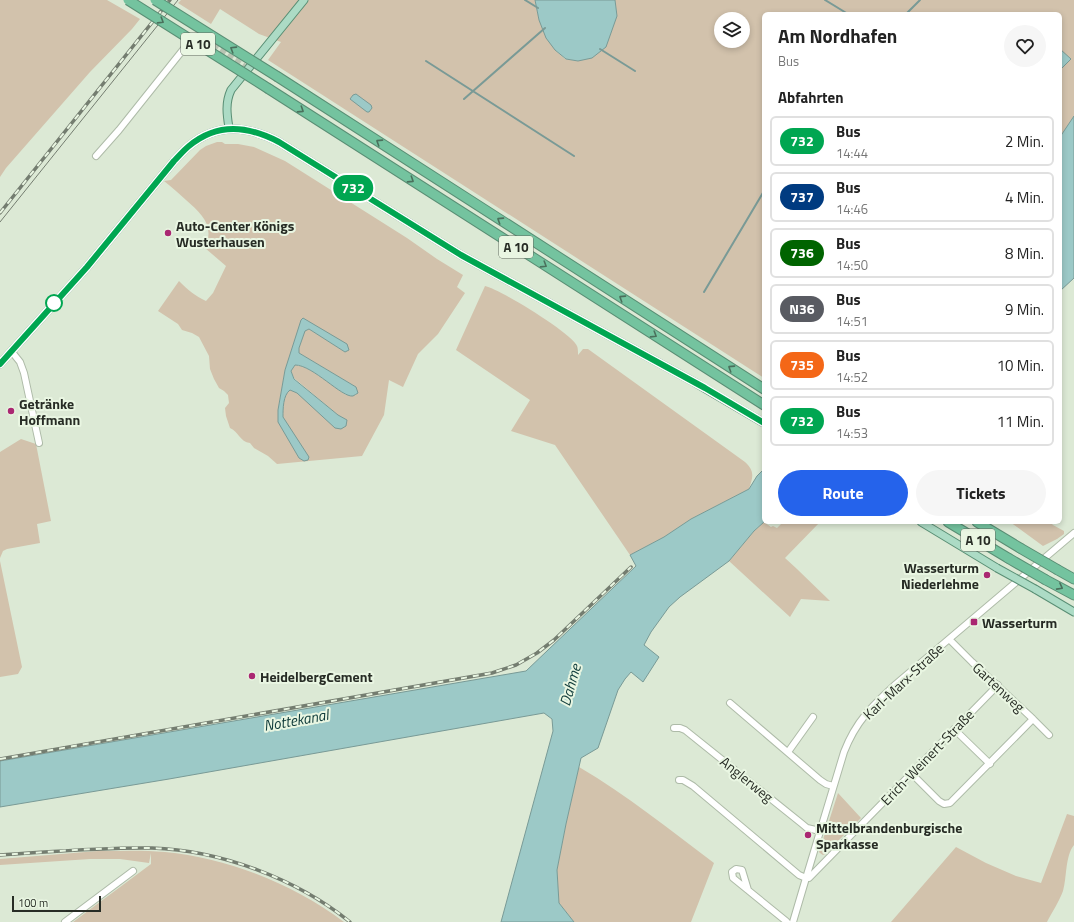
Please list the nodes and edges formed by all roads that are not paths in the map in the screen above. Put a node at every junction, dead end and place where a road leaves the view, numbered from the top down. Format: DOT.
graph roads {
  1 [pos="128,0"];
  2 [pos="155,0"];
  3 [pos="304,0"];
  4 [pos="186,46"];
  5 [pos="229,128"];
  6 [pos="96,156"];
  7 [pos="12,352"];
  8 [pos="0,364"];
  9 [pos="762,388"];
  10 [pos="762,404"];
  11 [pos="762,422"];
  12 [pos="39,443"];
  13 [pos="924,524"];
  14 [pos="951,524"];
  15 [pos="979,524"];
  16 [pos="1074,533"];
  17 [pos="1074,578"];
  18 [pos="1074,595"];
  19 [pos="1074,612"];
  20 [pos="949,639"];
  21 [pos="998,685"];
  22 [pos="730,703"];
  23 [pos="813,717"];
  24 [pos="1033,719"];
  25 [pos="674,728"];
  26 [pos="954,729"];
  27 [pos="1049,735"];
  28 [pos="788,752"];
  29 [pos="990,764"];
  30 [pos="911,773"];
  31 [pos="679,780"];
  32 [pos="833,786"];
  33 [pos="820,831"];
  34 [pos="133,871"];
  35 [pos="806,878"];
  36 [pos="748,890"];
  37 [pos="65,922"];
  38 [pos="787,922"];
  39 [pos="793,922"];
  1 -- 10 [label="highway, A 10, one-way, bridge"];
  9 -- 2 [label="highway, A 10, one-way, bridge"];
  3 -- 5 [label="main road"];
  4 -- 6 [label="street"];
  5 -- 7 [label="main road"];
  5 -- 11 [label="main road"];
  7 -- 8 [label="main road"];
  7 -- 12 [label="street"];
  13 -- 19 [label="main road, bridge"];
  14 -- 18 [label="highway, A 10, one-way, bridge"];
  15 -- 17 [label="highway, A 10, bridge"];
  16 -- 20 [label="street, Karl-Marx-Straße"];
  20 -- 21 [label="street, Gartenweg"];
  20 -- 32 [label="street, Karl-Marx-Straße"];
  21 -- 24 [label="street, Gartenweg"];
  21 -- 26 [label="street, Erich-Weinert-Straße"];
  22 -- 28 [label="street"];
  23 -- 28 [label="street"];
  24 -- 27 [label="street, Gartenweg"];
  24 -- 29 [label="street"];
  25 -- 33 [label="street, Anglerweg"];
  26 -- 29 [label="street"];
  26 -- 30 [label="street, Erich-Weinert-Straße"];
  28 -- 32 [label="street"];
  29 -- 30 [label="street"];
  30 -- 35 [label="street, Erich-Weinert-Straße"];
  31 -- 35 [label="street"];
  32 -- 33 [label="street, Karl-Marx-Straße"];
  33 -- 35 [label="street, Karl-Marx-Straße"];
  34 -- 37 [label="street"];
  35 -- 39 [label="street, Karl-Marx-Straße"];
  36 -- 38 [label="street"];
}
